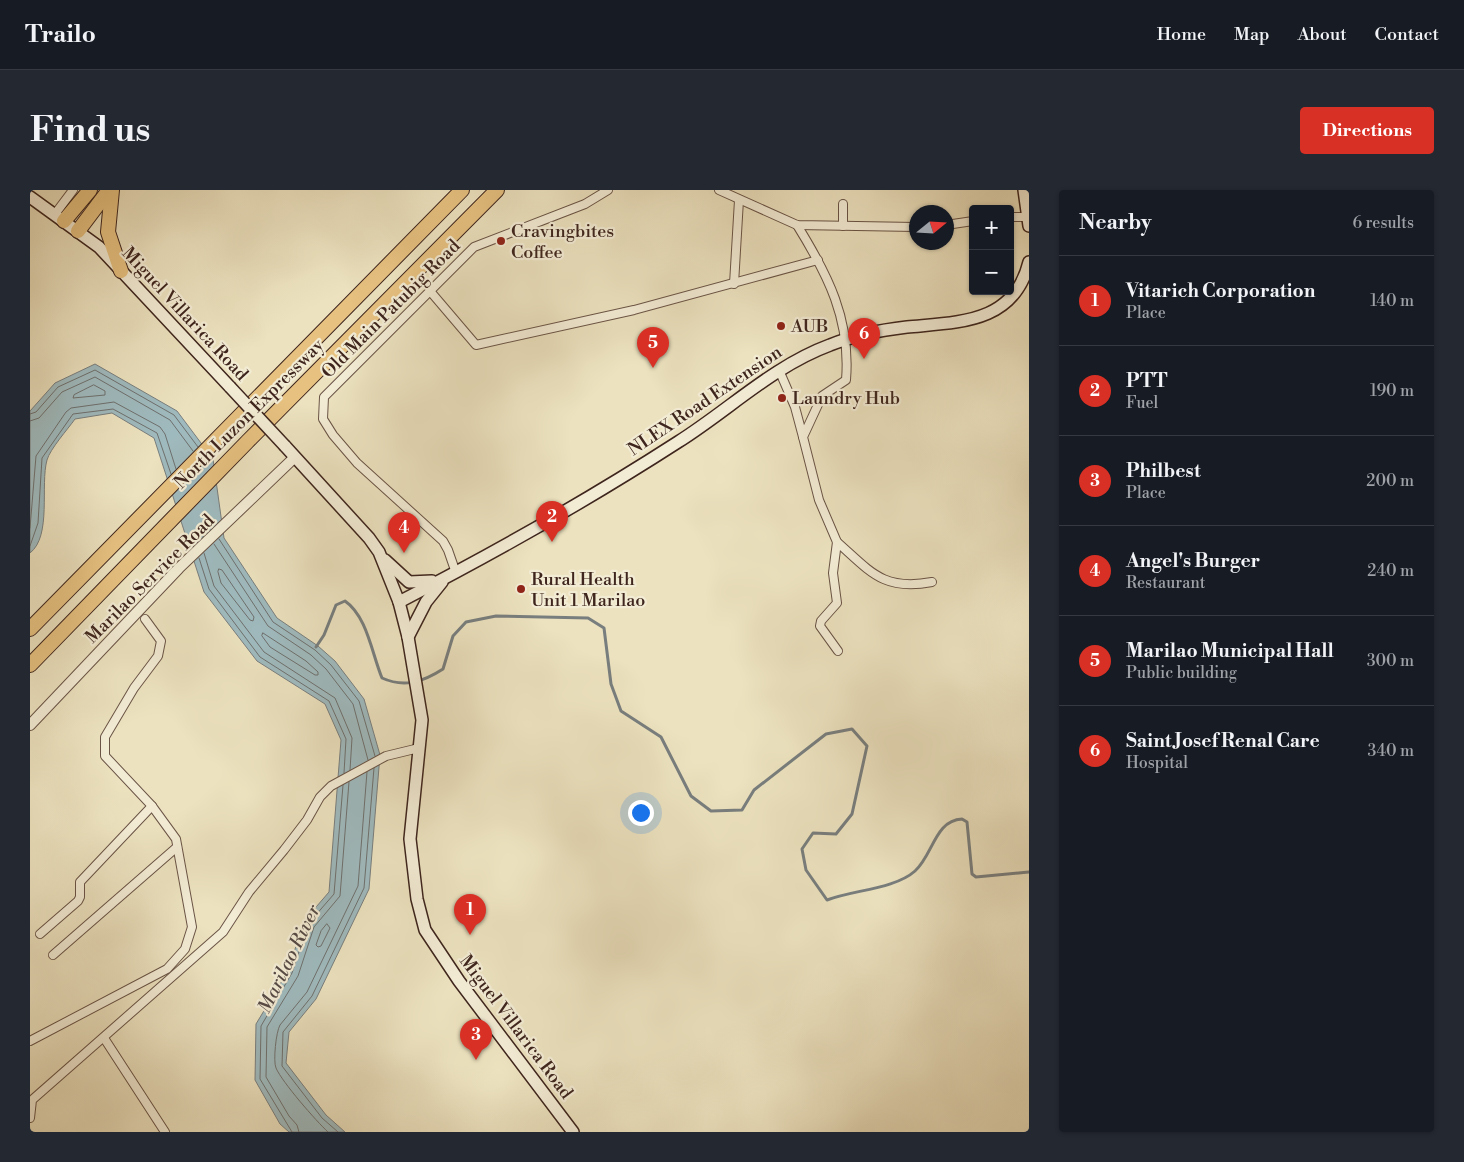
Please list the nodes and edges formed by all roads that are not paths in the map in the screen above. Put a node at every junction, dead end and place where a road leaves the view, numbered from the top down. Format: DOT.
graph roads {
  1 [pos="73,190"];
  2 [pos="90,190"];
  3 [pos="111,190"];
  4 [pos="450,190"];
  5 [pos="462,190"];
  6 [pos="497,190"];
  7 [pos="608,190"];
  8 [pos="719,190"];
  9 [pos="1024,190"];
  10 [pos="30,197"];
  11 [pos="739,200"];
  12 [pos="843,204"];
  13 [pos="60,218"];
  14 [pos="1014,218"];
  15 [pos="1028,220"];
  16 [pos="969,221"];
  17 [pos="954,223"];
  18 [pos="798,225"];
  19 [pos="843,226"];
  20 [pos="909,226"];
  21 [pos="78,232"];
  22 [pos="407,244"];
  23 [pos="818,260"];
  24 [pos="1029,262"];
  25 [pos="121,271"];
  26 [pos="734,284"];
  27 [pos="430,291"];
  28 [pos="845,339"];
  29 [pos="779,370"];
  30 [pos="803,437"];
  31 [pos="295,457"];
  32 [pos="837,542"];
  33 [pos="379,552"];
  34 [pos="451,575"];
  35 [pos="932,582"];
  36 [pos="399,602"];
  37 [pos="146,620"];
  38 [pos="30,629"];
  39 [pos="408,637"];
  40 [pos="838,651"];
  41 [pos="30,665"];
  42 [pos="30,725"];
  43 [pos="419,748"];
  44 [pos="152,806"];
  45 [pos="178,847"];
  46 [pos="40,934"];
  47 [pos="53,955"];
  48 [pos="104,1038"];
  49 [pos="30,1040"];
  50 [pos="30,1118"];
  51 [pos="165,1132"];
  52 [pos="573,1132"];
  1 -- 13 [label="street"];
  2 -- 13 [label="highway"];
  3 -- 21 [label="highway"];
  3 -- 25 [label="highway"];
  4 -- 22 [label="highway"];
  5 -- 22 [label="highway, North Luzon Expressway"];
  6 -- 41 [label="highway, North Luzon Expressway"];
  7 -- 27 [label="street, Old Main Patubig Road"];
  8 -- 11 [label="street"];
  9 -- 15 [label="main road"];
  10 -- 13 [label="main road, Miguel Villarica Road"];
  11 -- 18 [label="street"];
  11 -- 26 [label="street"];
  12 -- 19 [label="street"];
  13 -- 21 [label="main road, Miguel Villarica Road"];
  14 -- 15 [label="street"];
  16 -- 17 [label="street"];
  18 -- 19 [label="street"];
  18 -- 23 [label="street"];
  19 -- 20 [label="street"];
  21 -- 25 [label="main road, Miguel Villarica Road"];
  22 -- 38 [label="highway, North Luzon Expressway"];
  23 -- 26 [label="street"];
  23 -- 28 [label="street"];
  24 -- 28 [label="main road, NLEX Road Extension"];
  25 -- 31 [label="main road, Miguel Villarica Road, bridge"];
  26 -- 27 [label="street"];
  27 -- 34 [label="street, Old Main Patubig Road"];
  28 -- 29 [label="main road, NLEX Road Extension"];
  28 -- 30 [label="street"];
  29 -- 30 [label="street"];
  29 -- 34 [label="main road, NLEX Road Extension"];
  30 -- 32 [label="street"];
  31 -- 33 [label="main road, Miguel Villarica Road"];
  31 -- 42 [label="street, Marilao Service Road"];
  32 -- 35 [label="street"];
  32 -- 40 [label="street"];
  33 -- 34 [label="main road"];
  33 -- 36 [label="main road, Miguel Villarica Road"];
  34 -- 36 [label="main road, NLEX Road Extension"];
  34 -- 39 [label="main road"];
  36 -- 39 [label="main road, Miguel Villarica Road"];
  37 -- 44 [label="street"];
  39 -- 43 [label="main road, Miguel Villarica Road"];
  43 -- 48 [label="street"];
  43 -- 52 [label="main road, Miguel Villarica Road"];
  44 -- 45 [label="street"];
  44 -- 46 [label="street"];
  45 -- 47 [label="street"];
  45 -- 49 [label="street"];
  48 -- 50 [label="street"];
  48 -- 51 [label="street"];
}
